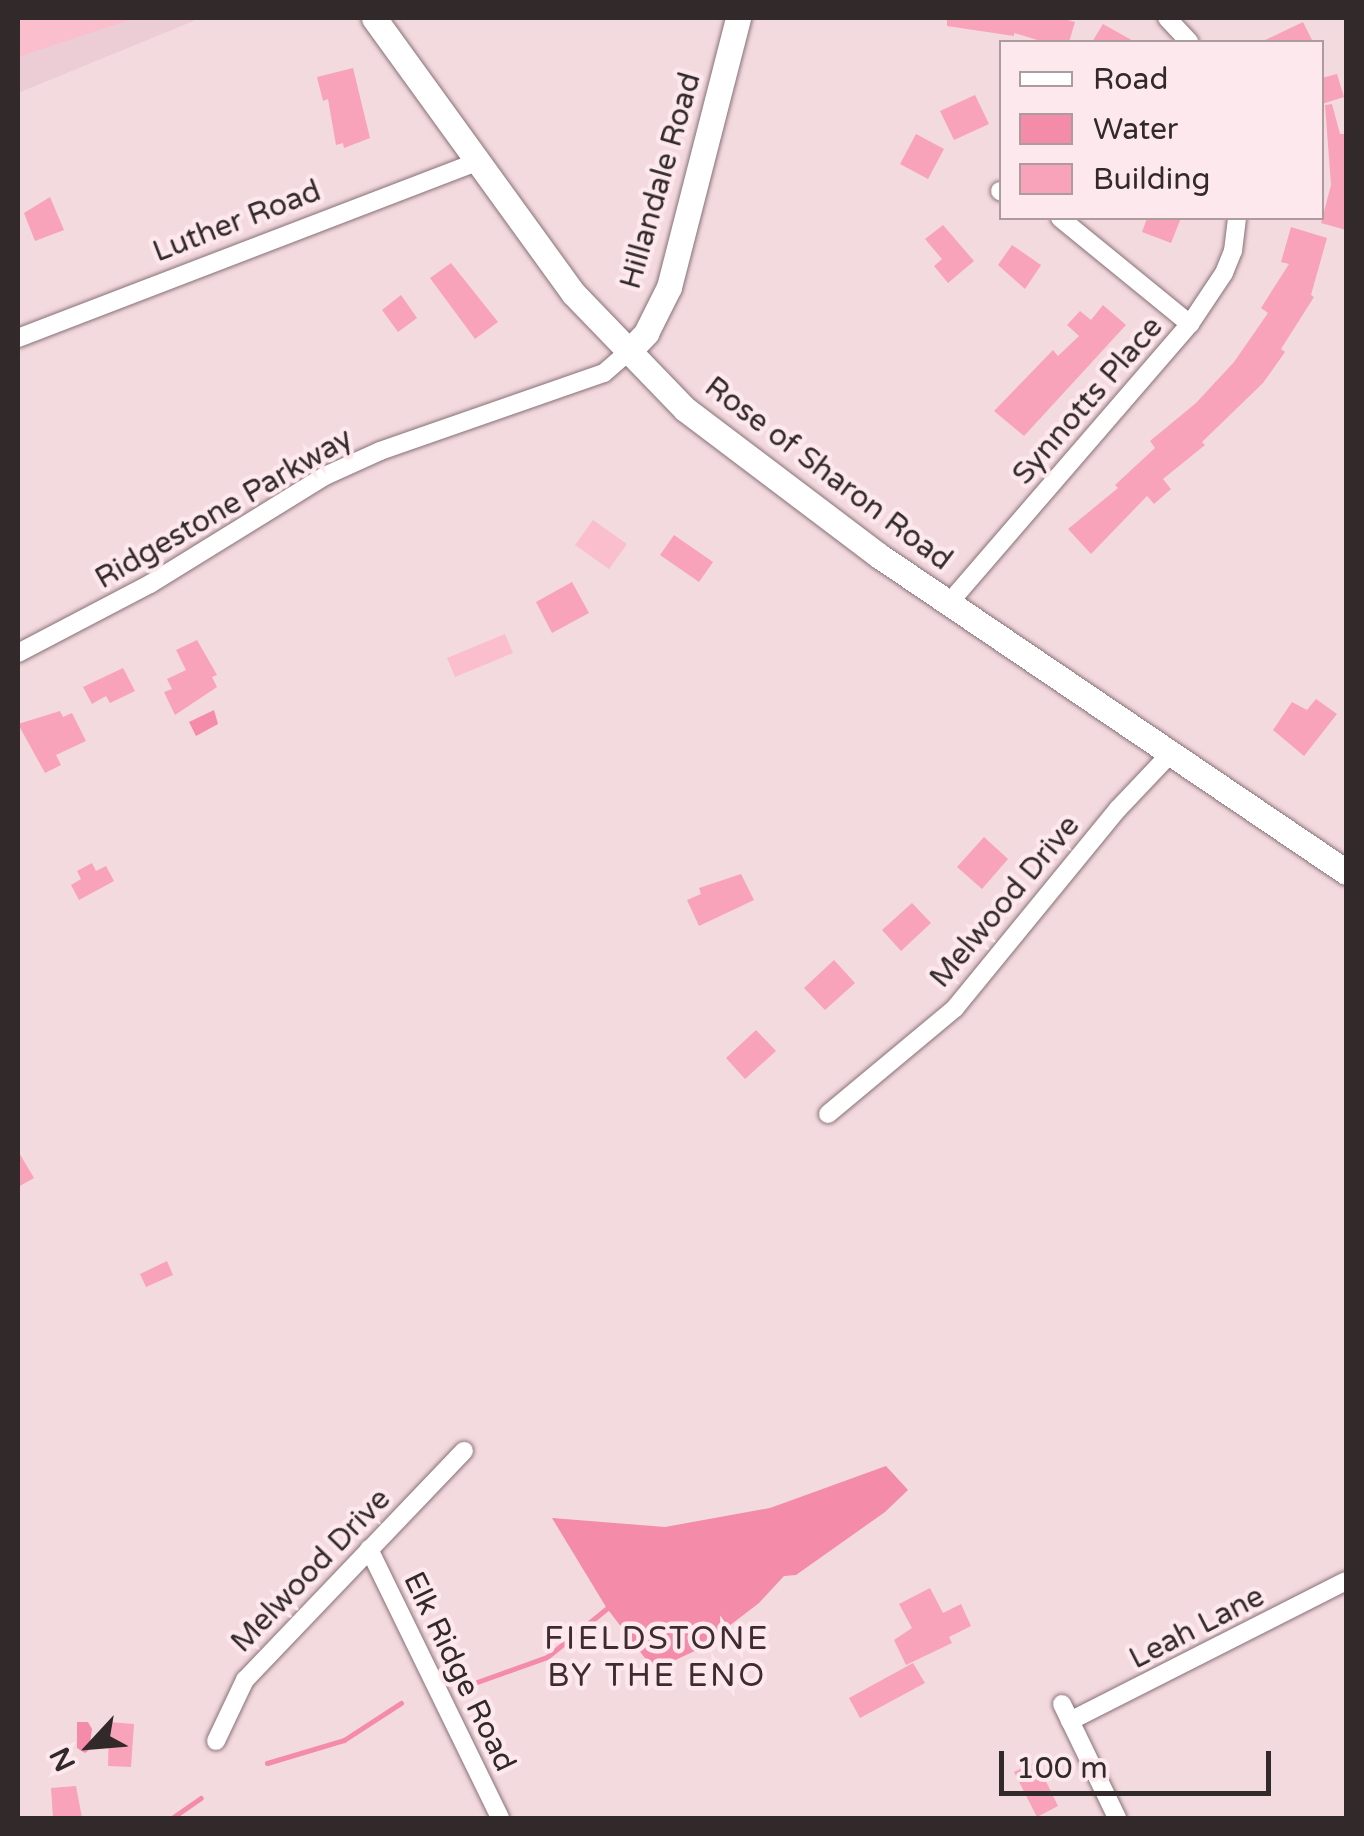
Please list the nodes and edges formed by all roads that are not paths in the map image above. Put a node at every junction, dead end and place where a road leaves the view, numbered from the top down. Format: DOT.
graph roads {
  1 [pos="374,18"];
  2 [pos="738,18"];
  3 [pos="1167,18"];
  4 [pos="1187,40"];
  5 [pos="478,161"];
  6 [pos="1062,220"];
  7 [pos="1238,220"];
  8 [pos="1190,324"];
  9 [pos="18,338"];
  10 [pos="627,352"];
  11 [pos="949,603"];
  12 [pos="18,653"];
  13 [pos="1170,755"];
  14 [pos="1346,872"];
  15 [pos="828,1114"];
  16 [pos="464,1451"];
  17 [pos="369,1549"];
  18 [pos="1346,1581"];
  19 [pos="216,1741"];
  20 [pos="500,1818"];
  21 [pos="1117,1818"];
  1 -- 5 [label="street, Rose of Sharon Road"];
  2 -- 10 [label="street, Hillandale Road"];
  3 -- 4 [label="street"];
  5 -- 9 [label="street, Luther Road"];
  5 -- 10 [label="street, Rose of Sharon Road"];
  6 -- 8 [label="street"];
  7 -- 8 [label="street, Synnotts Place"];
  8 -- 11 [label="street, Synnotts Place"];
  10 -- 11 [label="street, Rose of Sharon Road"];
  10 -- 12 [label="street, Ridgestone Parkway"];
  11 -- 13 [label="street, Rose of Sharon Road"];
  13 -- 14 [label="street, Rose of Sharon Road"];
  13 -- 15 [label="street, Melwood Drive"];
  16 -- 17 [label="street, Melwood Drive"];
  17 -- 19 [label="street, Melwood Drive"];
  17 -- 20 [label="street, Elk Ridge Road"];
  18 -- 21 [label="street, Leah Lane"];
}
